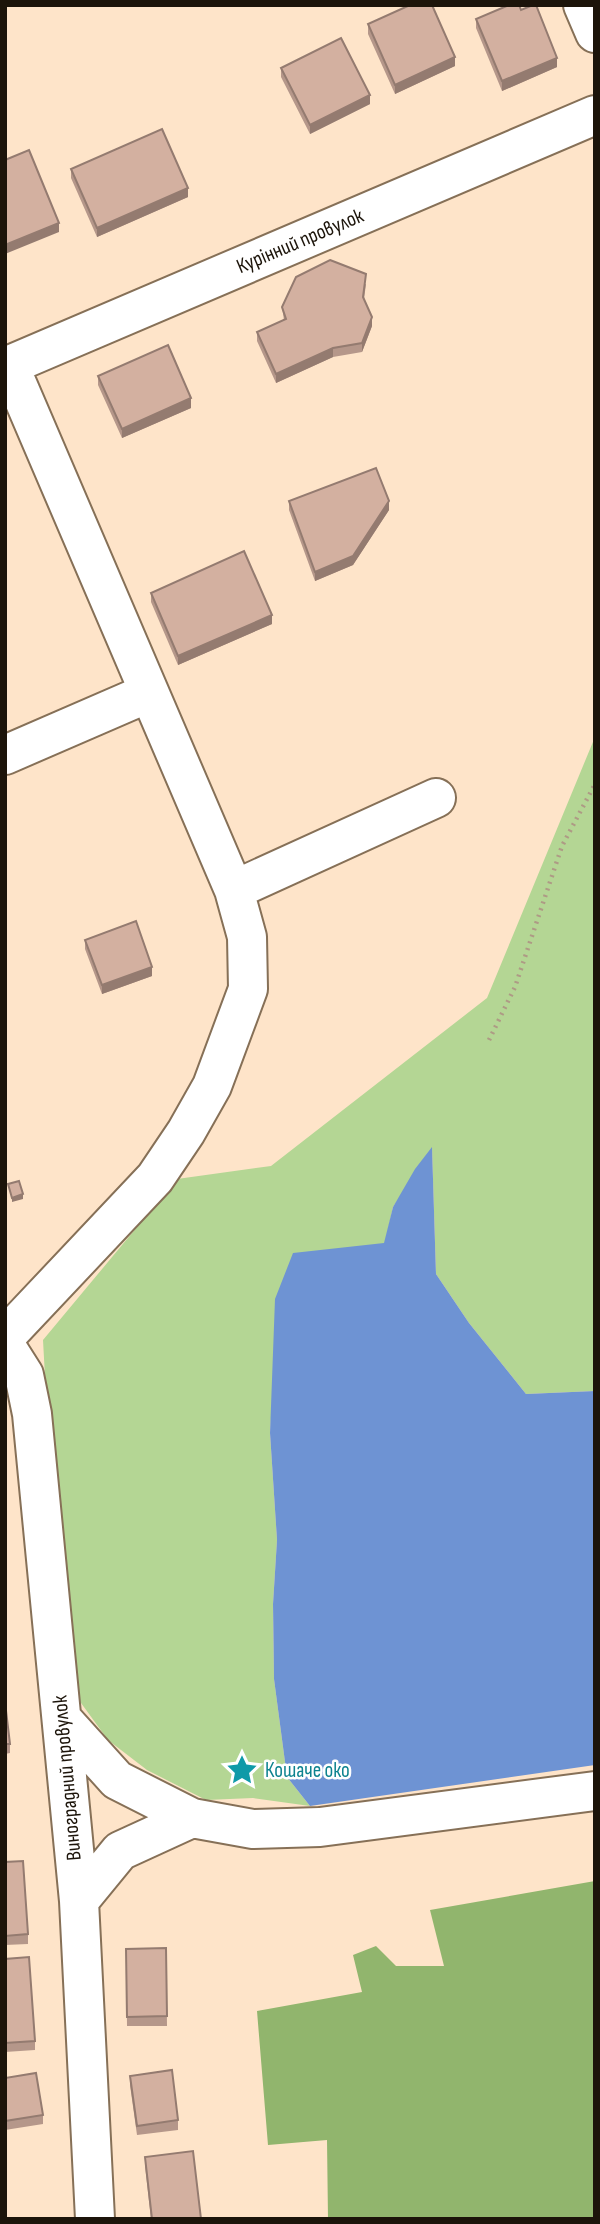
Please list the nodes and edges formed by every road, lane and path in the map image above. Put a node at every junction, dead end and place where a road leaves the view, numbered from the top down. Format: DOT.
graph roads {
  1 [pos="583,5"];
  2 [pos="595,33"];
  3 [pos="594,116"];
  4 [pos="7,366"];
  5 [pos="148,693"];
  6 [pos="5,755"];
  7 [pos="595,784"];
  8 [pos="436,798"];
  9 [pos="234,890"];
  10 [pos="489,1040"];
  11 [pos="5,1338"];
  12 [pos="5,1345"];
  13 [pos="62,1720"];
  14 [pos="595,1791"];
  15 [pos="191,1818"];
  16 [pos="79,1901"];
  17 [pos="95,2219"];
  1 -- 2 [label="street"];
  3 -- 4 [label="street, Курінний провулок"];
  4 -- 5 [label="street"];
  5 -- 6 [label="street"];
  5 -- 9 [label="street"];
  7 -- 10 [label="path"];
  8 -- 9 [label="street"];
  9 -- 11 [label="street"];
  12 -- 13 [label="street, Виноградний провулок"];
  13 -- 15 [label="street"];
  13 -- 16 [label="street, Виноградний провулок"];
  14 -- 15 [label="street"];
  15 -- 16 [label="street"];
  16 -- 17 [label="street, Виноградний провулок"];
}
